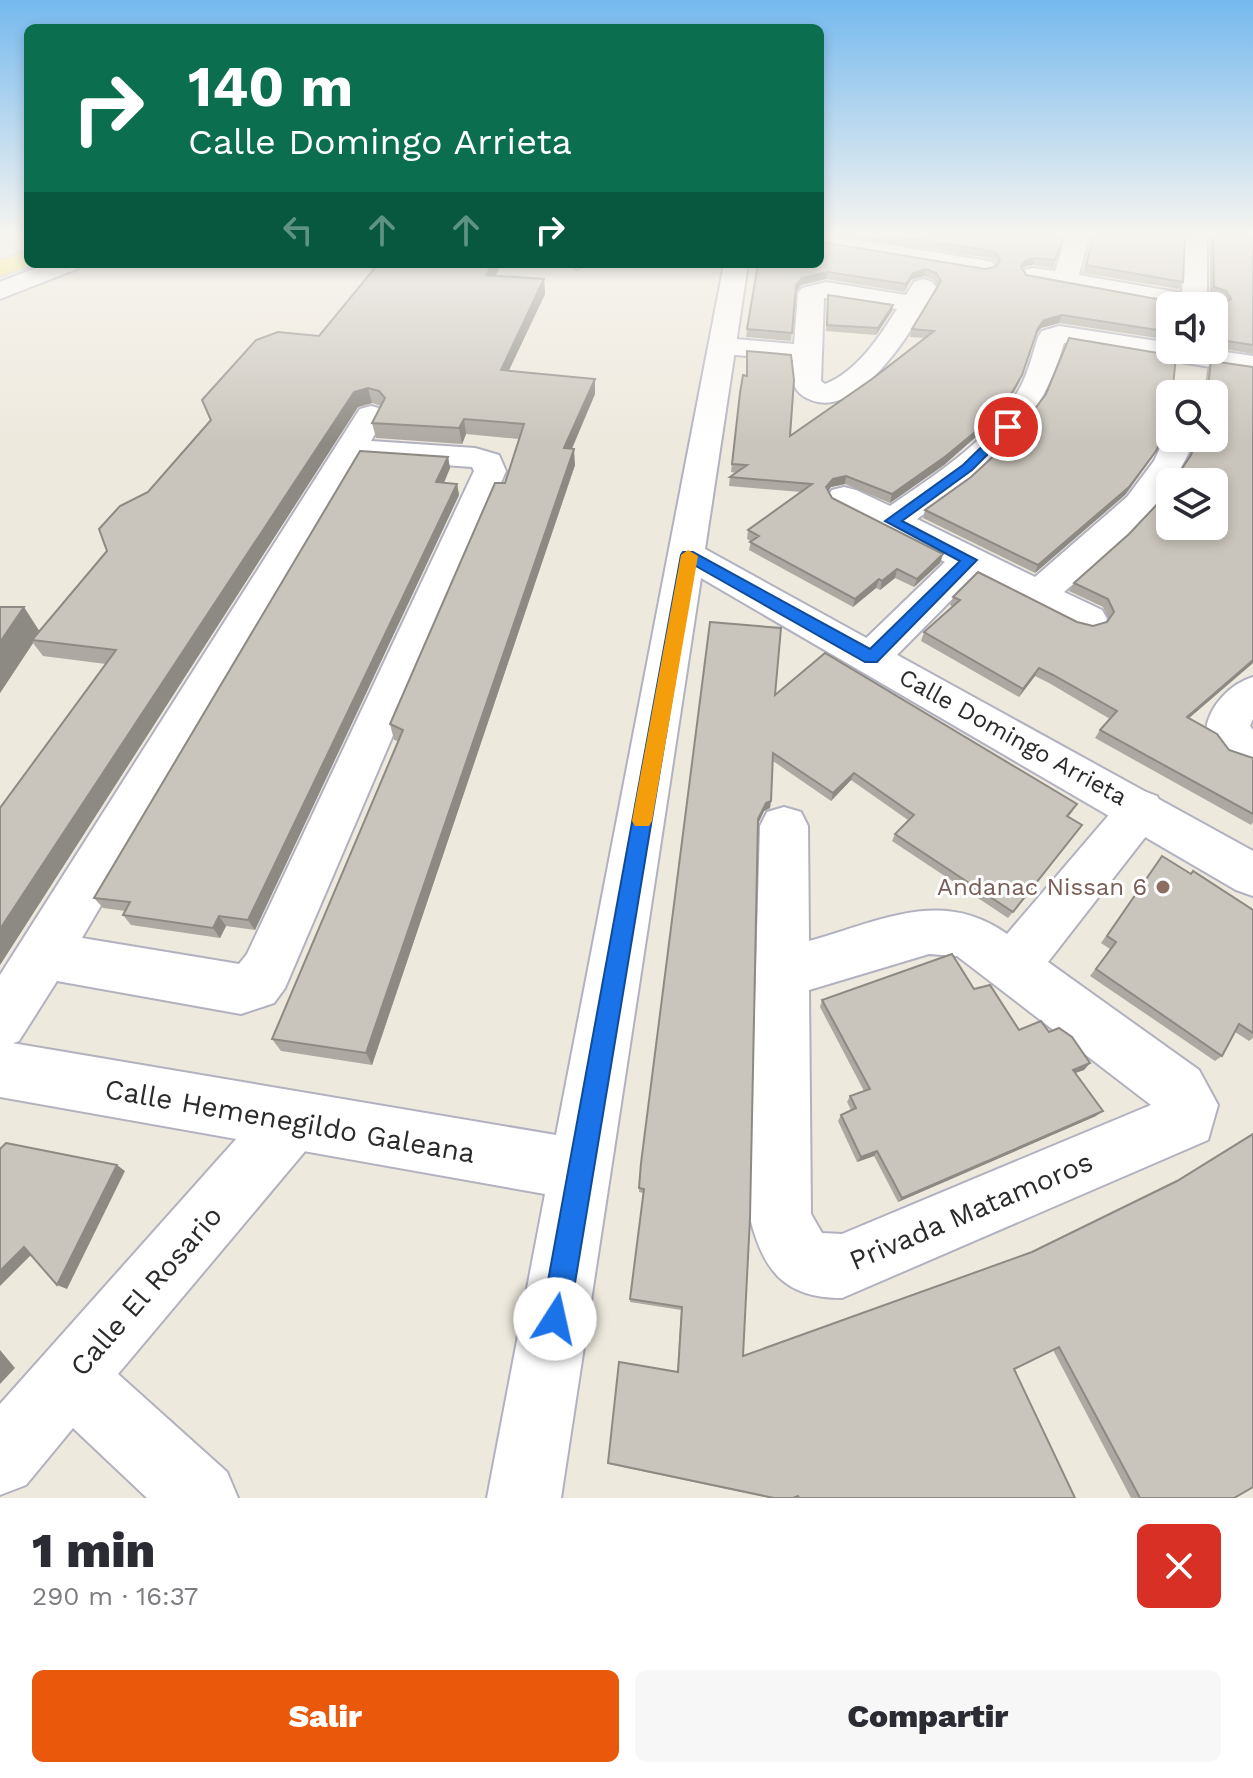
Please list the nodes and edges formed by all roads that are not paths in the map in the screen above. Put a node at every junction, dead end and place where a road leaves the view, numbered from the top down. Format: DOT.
graph roads {
  1 [pos="730,304"];
  2 [pos="810,304"];
  3 [pos="914,304"];
  4 [pos="1228,309"];
  5 [pos="1243,312"];
  6 [pos="724,346"];
  7 [pos="806,353"];
  8 [pos="1253,365"];
  9 [pos="1172,452"];
  10 [pos="844,497"];
  11 [pos="892,521"];
  12 [pos="688,555"];
  13 [pos="969,560"];
  14 [pos="1038,594"];
  15 [pos="1088,619"];
  16 [pos="871,657"];
  17 [pos="1253,692"];
  18 [pos="1253,749"];
  19 [pos="1141,809"];
  20 [pos="784,826"];
  21 [pos="1253,875"];
  22 [pos="44,955"];
  23 [pos="1014,965"];
  24 [pos="783,973"];
  25 [pos="0,1022"];
  26 [pos="0,1069"];
  27 [pos="291,1122"];
  28 [pos="581,1170"];
  29 [pos="71,1379"];
  30 [pos="0,1459"];
  31 [pos="201,1498"];
  32 [pos="524,1498"];
  1 -- 6 [label="street"];
  2 -- 7 [label="street"];
  3 -- 7 [label="street"];
  4 -- 5 [label="street"];
  6 -- 7 [label="street"];
  6 -- 12 [label="street"];
  8 -- 11 [label="street"];
  9 -- 14 [label="street"];
  10 -- 11 [label="street"];
  11 -- 13 [label="street"];
  12 -- 16 [label="street, Calle Domingo Arrieta"];
  12 -- 28 [label="street"];
  13 -- 14 [label="street"];
  13 -- 16 [label="street"];
  14 -- 15 [label="street"];
  16 -- 19 [label="street, Calle Domingo Arrieta"];
  17 -- 18 [label="street"];
  19 -- 21 [label="street, Calle Domingo Arrieta"];
  19 -- 23 [label="street"];
  20 -- 24 [label="street, Privada Matamoros"];
  22 -- 22 [label="street"];
  22 -- 25 [label="street"];
  23 -- 24 [label="street, Privada Matamoros"];
  23 -- 24 [label="street, Privada Matamoros"];
  26 -- 27 [label="street, Calle Hemenegildo Galeana"];
  27 -- 28 [label="street, Calle Hemenegildo Galeana"];
  27 -- 29 [label="street, Calle El Rosario"];
  28 -- 32 [label="street"];
  29 -- 30 [label="street, Calle El Rosario"];
  29 -- 31 [label="street"];
}
